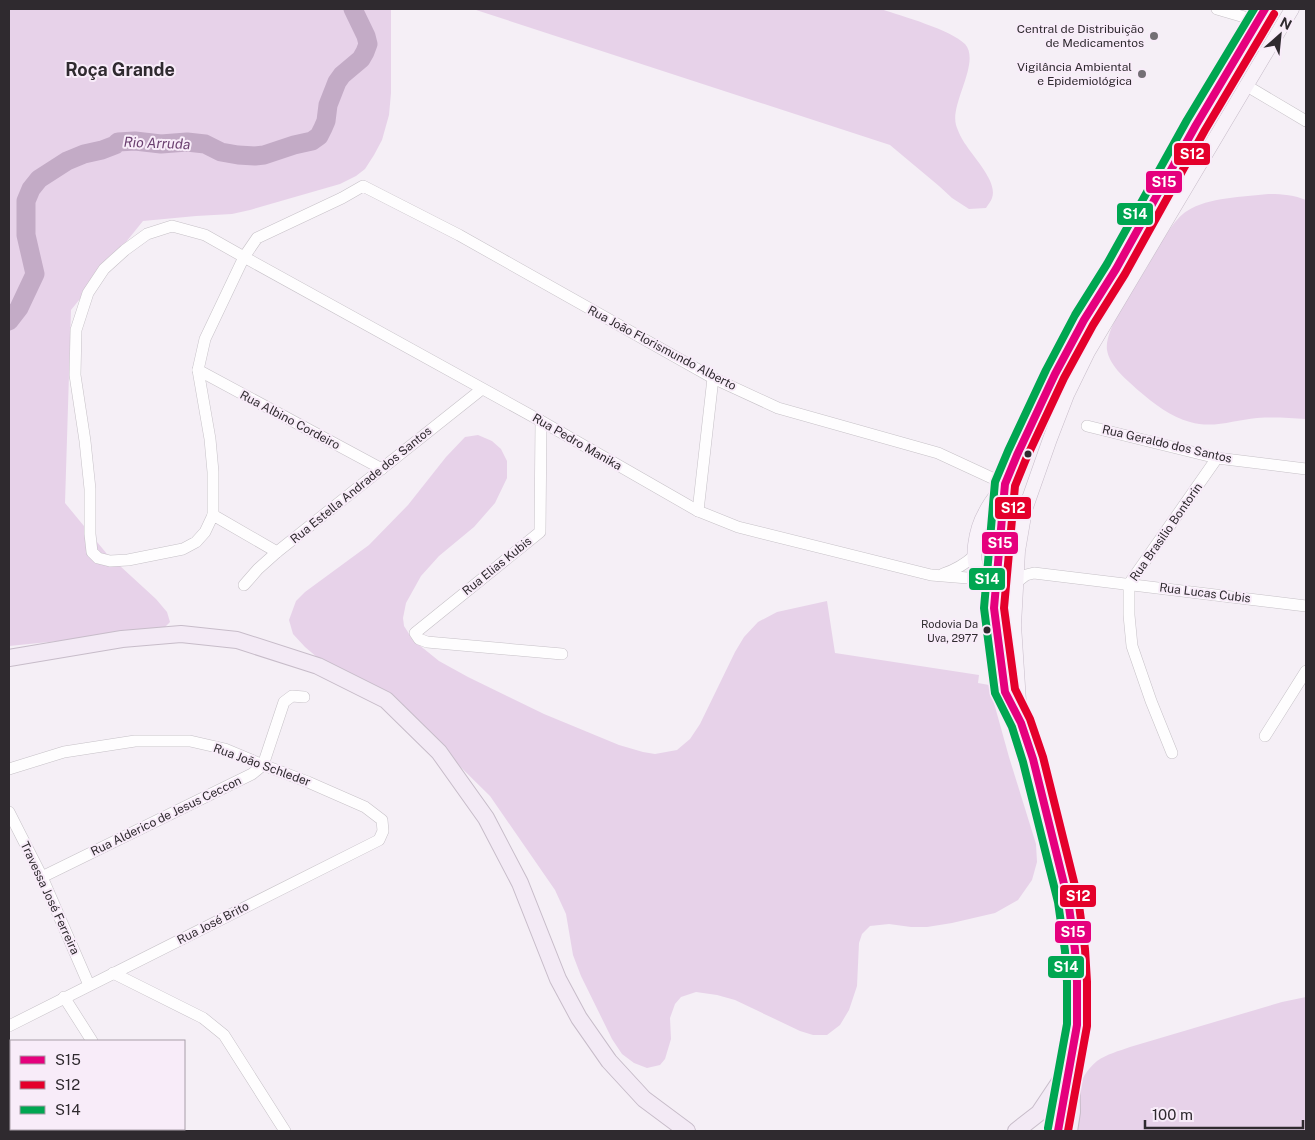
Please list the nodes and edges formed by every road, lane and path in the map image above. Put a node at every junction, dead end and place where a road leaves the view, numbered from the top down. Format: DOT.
graph roads {
  1 [pos="1217,9"];
  2 [pos="1292,9"];
  3 [pos="1261,15"];
  4 [pos="1247,86"];
  5 [pos="1306,121"];
  6 [pos="244,257"];
  7 [pos="198,370"];
  8 [pos="713,378"];
  9 [pos="482,388"];
  10 [pos="540,421"];
  11 [pos="1087,426"];
  12 [pos="1217,458"];
  13 [pos="1306,469"];
  14 [pos="382,470"];
  15 [pos="1005,484"];
  16 [pos="698,511"];
  17 [pos="213,515"];
  18 [pos="277,552"];
  19 [pos="974,556"];
  20 [pos="931,575"];
  21 [pos="996,580"];
  22 [pos="1017,582"];
  23 [pos="1129,584"];
  24 [pos="244,585"];
  25 [pos="1306,606"];
  26 [pos="562,654"];
  27 [pos="9,658"];
  28 [pos="1306,671"];
  29 [pos="304,697"];
  30 [pos="1021,723"];
  31 [pos="1266,736"];
  32 [pos="1172,753"];
  33 [pos="262,766"];
  34 [pos="9,769"];
  35 [pos="365,807"];
  36 [pos="9,812"];
  37 [pos="42,877"];
  38 [pos="113,973"];
  39 [pos="89,985"];
  40 [pos="64,997"];
  41 [pos="9,1026"];
  42 [pos="91,1040"];
  43 [pos="1071,1065"];
  44 [pos="658,1109"];
  45 [pos="284,1131"];
  46 [pos="687,1131"];
  47 [pos="701,1131"];
  48 [pos="1016,1131"];
  49 [pos="1058,1131"];
  50 [pos="1069,1131"];
  1 -- 3 [label="street"];
  2 -- 4 [label="main road"];
  3 -- 15 [label="main road"];
  4 -- 5 [label="street"];
  4 -- 22 [label="main road"];
  6 -- 7 [label="street"];
  6 -- 8 [label="street, Rua João Florismundo Alberto"];
  6 -- 9 [label="street, Rua Pedro Manika"];
  6 -- 17 [label="street, Rua Pedro Manika"];
  7 -- 14 [label="street, Rua Albino Cordeiro"];
  7 -- 17 [label="street"];
  8 -- 15 [label="street, Rua João Florismundo Alberto"];
  8 -- 16 [label="street"];
  9 -- 10 [label="street, Rua Pedro Manika"];
  9 -- 14 [label="street, Rua Estella Andrade dos Santos"];
  10 -- 16 [label="street, Rua Pedro Manika"];
  10 -- 26 [label="street, Rua Elias Kubis"];
  11 -- 12 [label="street, Rua Geraldo dos Santos"];
  12 -- 13 [label="street, Rua Geraldo dos Santos"];
  12 -- 23 [label="street, Rua Brasilio Bontorin"];
  14 -- 18 [label="street, Rua Estella Andrade dos Santos"];
  15 -- 19 [label="main road"];
  15 -- 21 [label="main road"];
  16 -- 20 [label="street, Rua Pedro Manika"];
  17 -- 18 [label="street"];
  18 -- 24 [label="street, Rua Estella Andrade dos Santos"];
  19 -- 20 [label="street, Rua Pedro Manika"];
  19 -- 21 [label="main road"];
  20 -- 21 [label="street, Rua Pedro Manika"];
  21 -- 22 [label="street, Rua Pedro Manika"];
  21 -- 30 [label="main road"];
  22 -- 23 [label="street, Rua Lucas Cubis"];
  22 -- 30 [label="main road"];
  23 -- 25 [label="street, Rua Lucas Cubis"];
  23 -- 32 [label="street, Rua Brasilio Bontorin"];
  27 -- 44 [label="highway"];
  28 -- 31 [label="street"];
  29 -- 33 [label="street"];
  30 -- 43 [label="main road"];
  33 -- 34 [label="street, Rua João Schleder"];
  33 -- 35 [label="street, Rua João Schleder"];
  33 -- 37 [label="street, Rua Alderico de Jesus Ceccon"];
  35 -- 38 [label="street, Rua José Brito"];
  36 -- 37 [label="street, Travessa José Ferreira"];
  37 -- 39 [label="street, Travessa José Ferreira"];
  38 -- 39 [label="street, Rua José Brito"];
  38 -- 45 [label="street"];
  39 -- 40 [label="street, Rua José Brito"];
  40 -- 41 [label="street, Rua José Brito"];
  40 -- 42 [label="street"];
  43 -- 48 [label="highway"];
  43 -- 49 [label="main road"];
  43 -- 50 [label="highway"];
  44 -- 46 [label="highway"];
  44 -- 47 [label="highway"];
}
